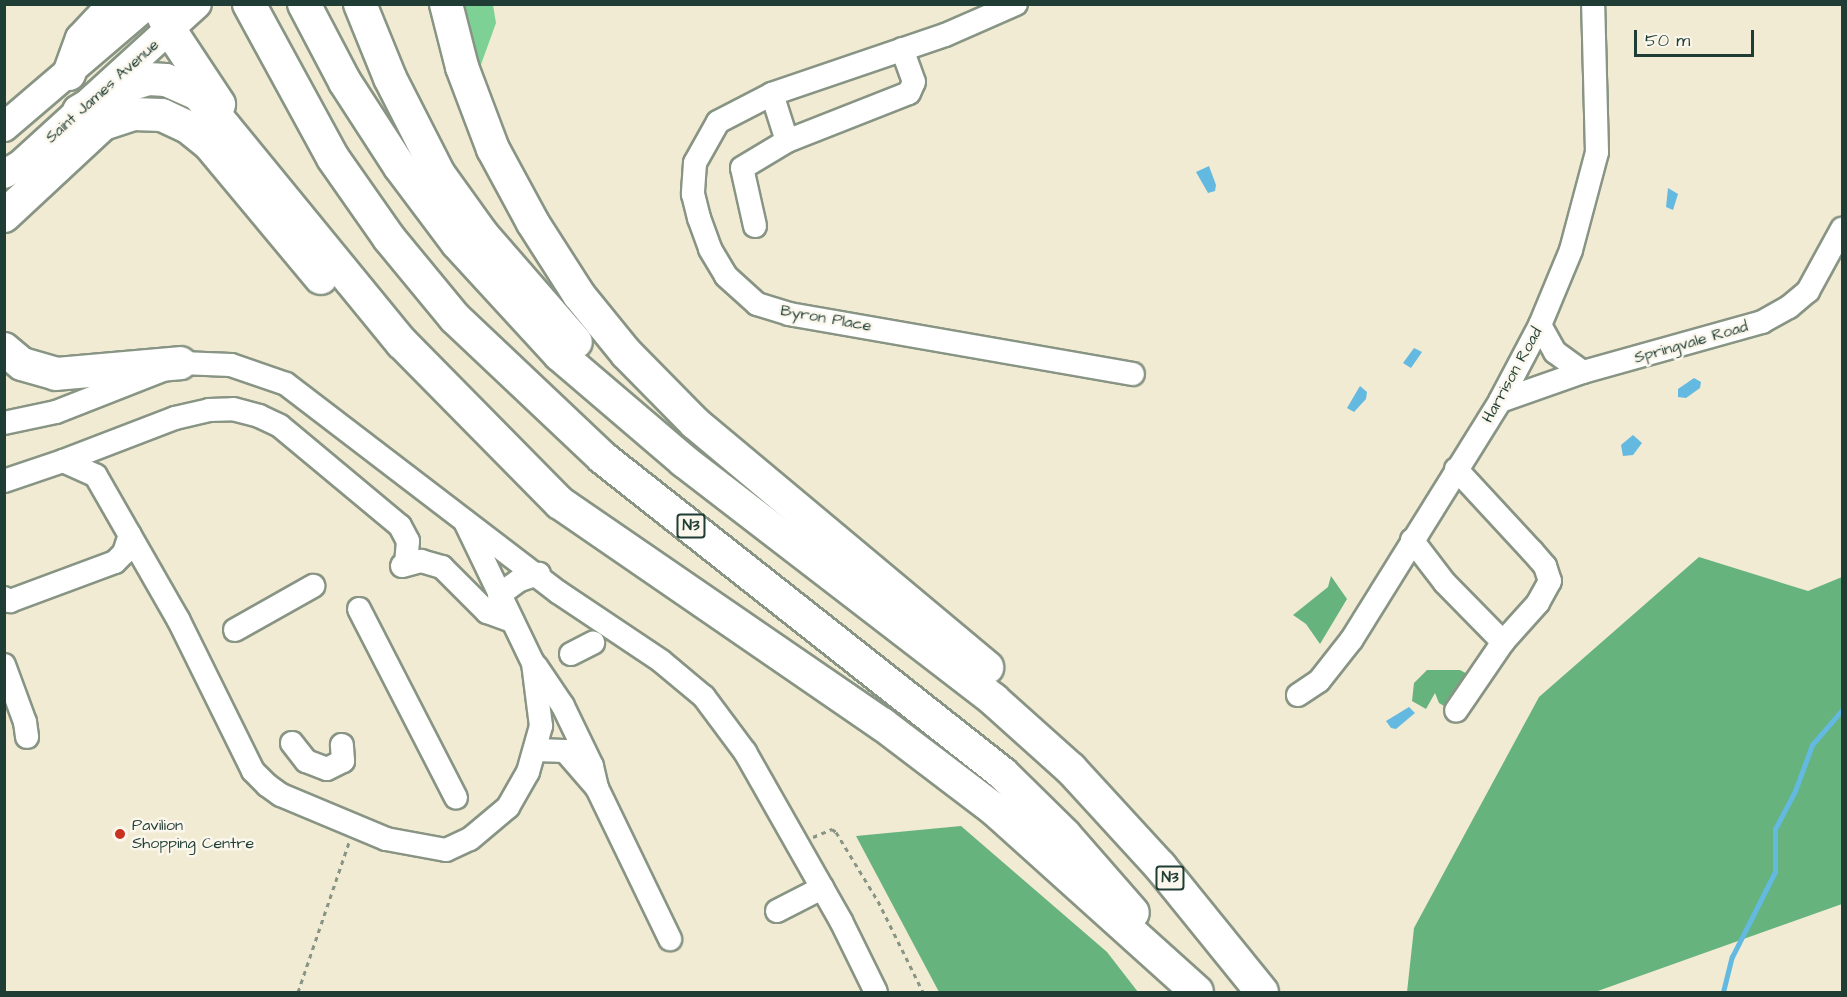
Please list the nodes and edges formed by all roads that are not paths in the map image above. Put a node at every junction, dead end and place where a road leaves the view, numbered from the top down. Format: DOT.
graph roads {
  1 [pos="115,4"];
  2 [pos="148,4"];
  3 [pos="197,4"];
  4 [pos="249,4"];
  5 [pos="304,4"];
  6 [pos="360,4"];
  7 [pos="446,4"];
  8 [pos="1016,4"];
  9 [pos="1593,4"];
  10 [pos="164,17"];
  11 [pos="902,49"];
  12 [pos="69,74"];
  13 [pos="772,94"];
  14 [pos="80,111"];
  15 [pos="4,127"];
  16 [pos="787,141"];
  17 [pos="241,144"];
  18 [pos="4,174"];
  19 [pos="4,216"];
  20 [pos="755,226"];
  21 [pos="1842,229"];
  22 [pos="1540,325"];
  23 [pos="4,349"];
  24 [pos="181,363"];
  25 [pos="1583,372"];
  26 [pos="1133,374"];
  27 [pos="1500,401"];
  28 [pos="8,419"];
  29 [pos="63,461"];
  30 [pos="1456,469"];
  31 [pos="4,481"];
  32 [pos="560,503"];
  33 [pos="464,521"];
  34 [pos="771,526"];
  35 [pos="130,535"];
  36 [pos="1412,540"];
  37 [pos="539,574"];
  38 [pos="313,586"];
  39 [pos="499,595"];
  40 [pos="4,598"];
  41 [pos="359,609"];
  42 [pos="512,621"];
  43 [pos="235,630"];
  44 [pos="1503,642"];
  45 [pos="593,643"];
  46 [pos="571,654"];
  47 [pos="533,663"];
  48 [pos="5,665"];
  49 [pos="1298,695"];
  50 [pos="4,699"];
  51 [pos="1456,711"];
  52 [pos="292,743"];
  53 [pos="342,745"];
  54 [pos="536,750"];
  55 [pos="1071,770"];
  56 [pos="597,788"];
  57 [pos="456,798"];
  58 [pos="822,888"];
  59 [pos="777,910"];
  60 [pos="670,939"];
  61 [pos="876,993"];
  62 [pos="1197,993"];
  63 [pos="1262,993"];
  1 -- 12 [label="highway"];
  2 -- 12 [label="main road, Saint James Avenue"];
  3 -- 10 [label="main road, Saint James Avenue"];
  4 -- 62 [label="highway, N3"];
  5 -- 34 [label="highway, N3"];
  6 -- 34 [label="highway"];
  7 -- 55 [label="highway"];
  8 -- 11 [label="street, Byron Place"];
  9 -- 22 [label="street, Harrison Road"];
  10 -- 14 [label="main road, Saint James Avenue"];
  10 -- 17 [label="highway"];
  11 -- 13 [label="street, Byron Place"];
  11 -- 16 [label="street"];
  12 -- 15 [label="main road, Saint James Avenue"];
  13 -- 16 [label="street"];
  13 -- 26 [label="street, Byron Place"];
  14 -- 17 [label="highway"];
  14 -- 18 [label="main road, Saint James Avenue"];
  16 -- 20 [label="street"];
  17 -- 32 [label="highway"];
  19 -- 32 [label="highway"];
  21 -- 25 [label="street, Springvale Road"];
  22 -- 25 [label="street"];
  22 -- 27 [label="street, Harrison Road"];
  23 -- 24 [label="highway"];
  24 -- 28 [label="street"];
  24 -- 33 [label="street"];
  25 -- 27 [label="street, Springvale Road"];
  27 -- 30 [label="street, Harrison Road"];
  29 -- 31 [label="street"];
  29 -- 35 [label="street"];
  29 -- 42 [label="street"];
  30 -- 36 [label="street, Harrison Road"];
  30 -- 44 [label="street"];
  32 -- 62 [label="highway"];
  33 -- 37 [label="street"];
  33 -- 39 [label="street"];
  34 -- 55 [label="highway, N3"];
  35 -- 40 [label="street"];
  35 -- 54 [label="street"];
  36 -- 44 [label="street"];
  36 -- 49 [label="street, Harrison Road"];
  37 -- 39 [label="street"];
  37 -- 58 [label="street"];
  38 -- 43 [label="street"];
  39 -- 42 [label="street"];
  41 -- 57 [label="street"];
  42 -- 47 [label="street"];
  44 -- 51 [label="street"];
  45 -- 46 [label="street"];
  47 -- 54 [label="street"];
  47 -- 56 [label="street"];
  48 -- 50 [label="street"];
  52 -- 53 [label="street"];
  54 -- 56 [label="street"];
  55 -- 63 [label="highway, N3"];
  56 -- 60 [label="street"];
  58 -- 59 [label="street"];
  58 -- 61 [label="street"];
}
